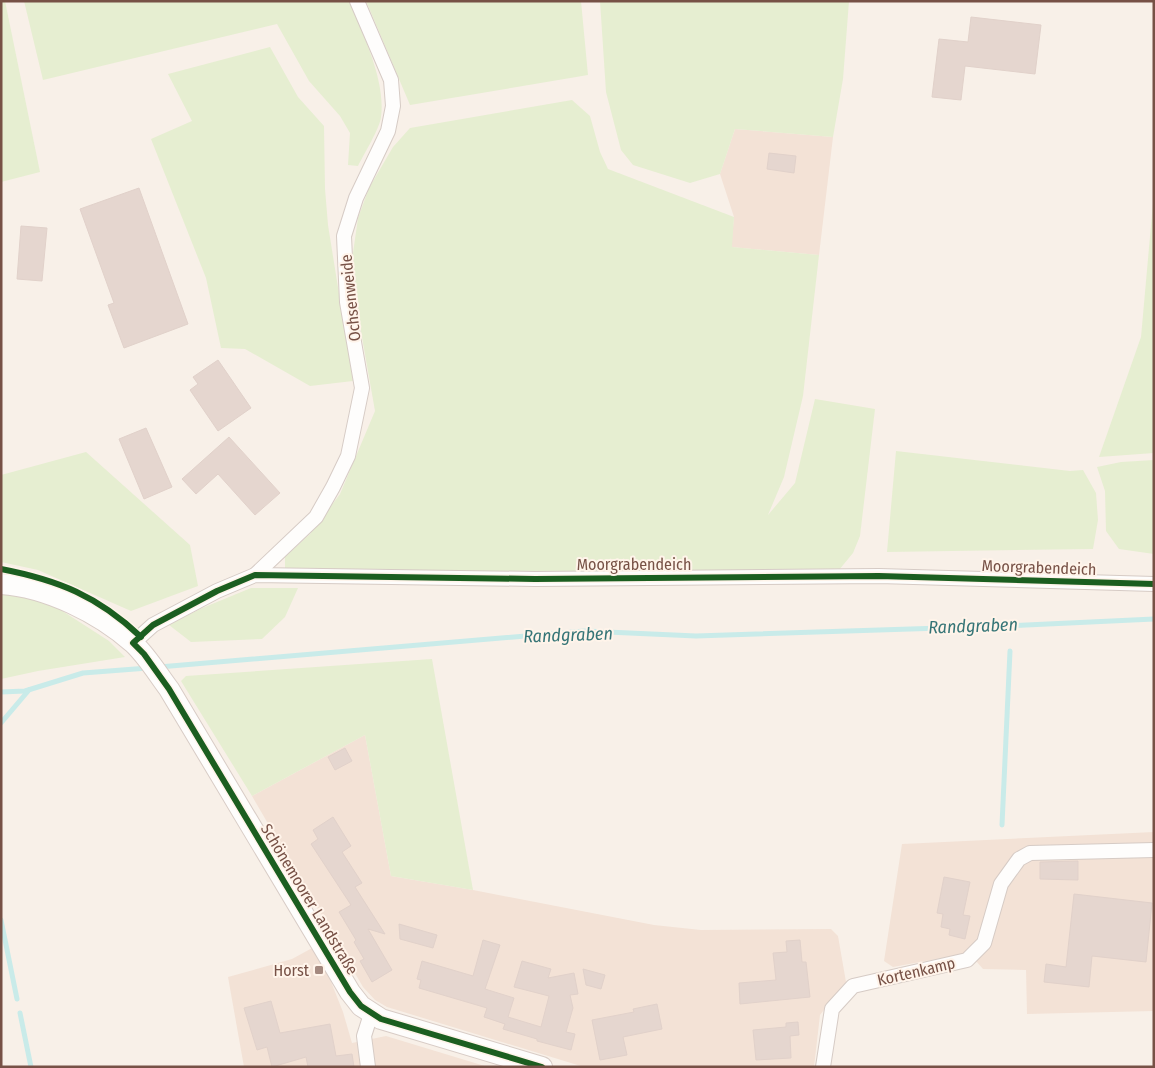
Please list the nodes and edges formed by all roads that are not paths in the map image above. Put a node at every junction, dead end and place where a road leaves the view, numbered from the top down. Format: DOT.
graph roads {
  1 [pos="357,1"];
  2 [pos="255,575"];
  3 [pos="1,584"];
  4 [pos="1154,584"];
  5 [pos="138,649"];
  6 [pos="1154,850"];
  7 [pos="371,1014"];
  8 [pos="368,1067"];
  9 [pos="542,1067"];
  10 [pos="824,1067"];
  1 -- 2 [label="street, Ochsenweide"];
  2 -- 4 [label="street, Moorgrabendeich"];
  2 -- 5 [label="street, Moorgrabendeich"];
  3 -- 5 [label="street, Schönemoorer Landstraße"];
  5 -- 7 [label="street, Schönemoorer Landstraße"];
  6 -- 10 [label="street, Kortenkamp"];
  7 -- 8 [label="street"];
  7 -- 9 [label="street, Schönemoorer Landstraße"];
}
